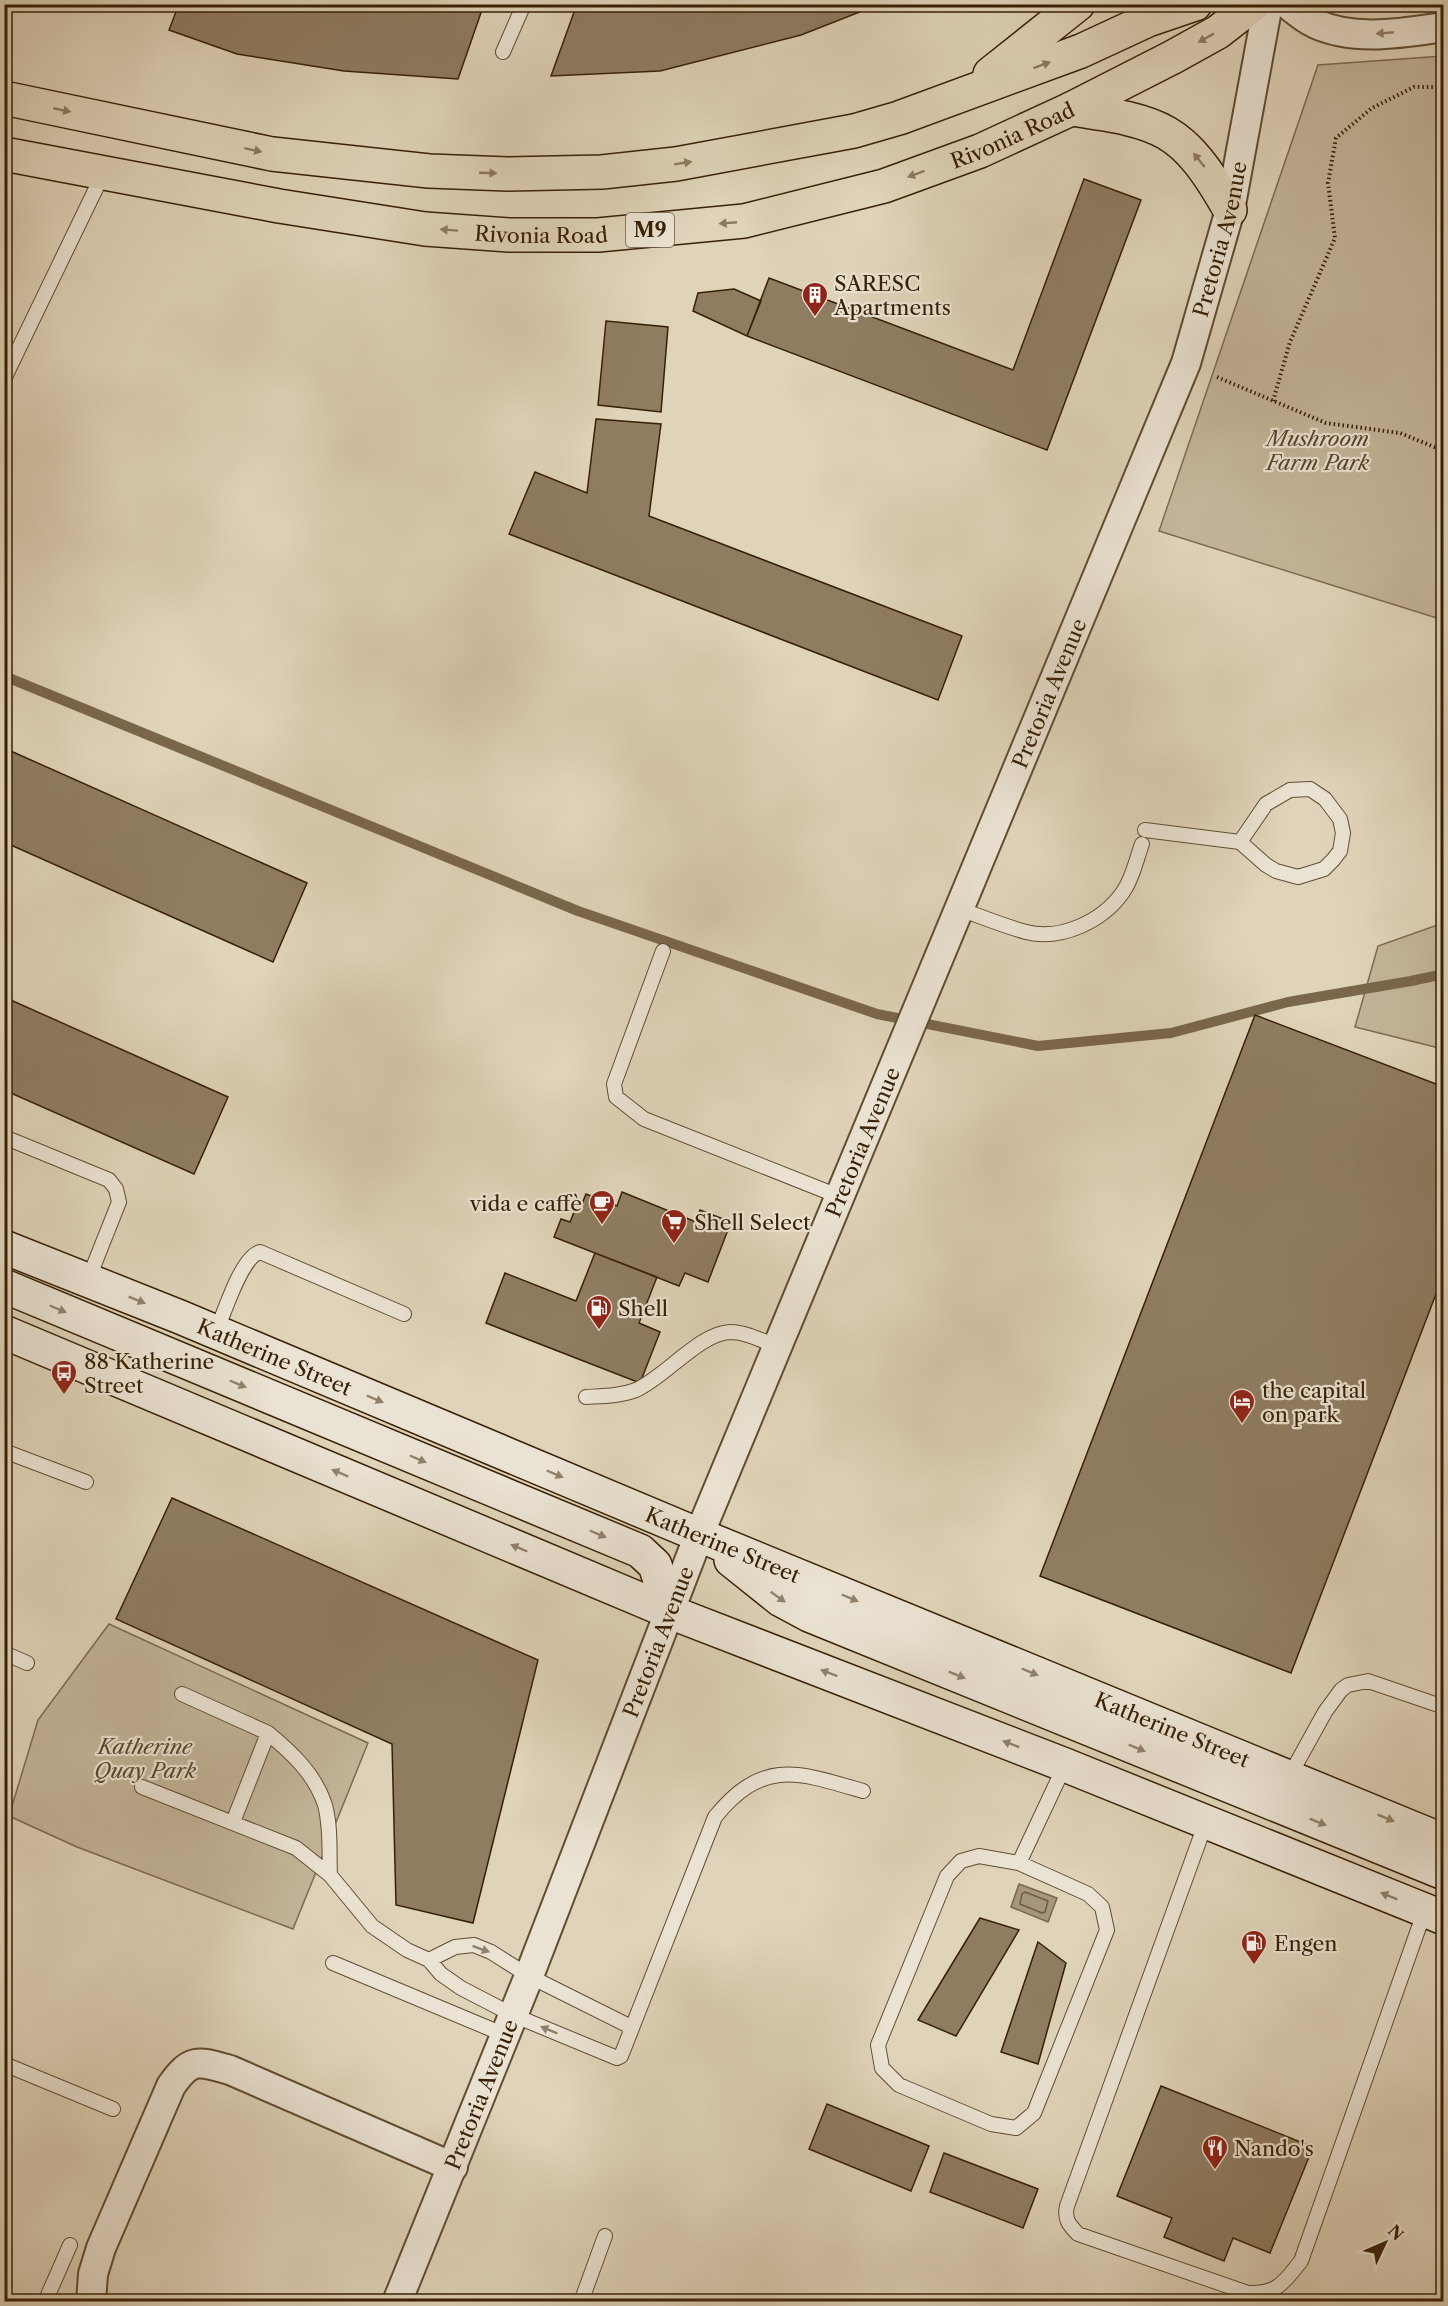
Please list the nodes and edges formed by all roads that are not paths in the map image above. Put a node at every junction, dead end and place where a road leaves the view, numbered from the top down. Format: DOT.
graph roads {
  1 [pos="524,4"];
  2 [pos="1078,4"];
  3 [pos="1195,4"];
  4 [pos="1254,4"];
  5 [pos="1268,4"];
  6 [pos="1287,4"];
  7 [pos="1443,27"];
  8 [pos="502,52"];
  9 [pos="967,92"];
  10 [pos="4,98"];
  11 [pos="1071,109"];
  12 [pos="4,154"];
  13 [pos="103,174"];
  14 [pos="1230,210"];
  15 [pos="4,378"];
  16 [pos="1145,830"];
  17 [pos="1240,842"];
  18 [pos="1142,844"];
  19 [pos="960,909"];
  20 [pos="663,951"];
  21 [pos="4,1137"];
  22 [pos="838,1196"];
  23 [pos="4,1247"];
  24 [pos="88,1280"];
  25 [pos="4,1286"];
  26 [pos="404,1314"];
  27 [pos="4,1332"];
  28 [pos="216,1332"];
  29 [pos="778,1347"];
  30 [pos="586,1397"];
  31 [pos="4,1451"];
  32 [pos="86,1482"];
  33 [pos="699,1535"];
  34 [pos="670,1612"];
  35 [pos="4,1653"];
  36 [pos="27,1663"];
  37 [pos="182,1694"];
  38 [pos="1443,1707"];
  39 [pos="268,1732"];
  40 [pos="1065,1765"];
  41 [pos="1288,1778"];
  42 [pos="142,1787"];
  43 [pos="863,1791"];
  44 [pos="233,1822"];
  45 [pos="1206,1822"];
  46 [pos="1443,1841"];
  47 [pos="1018,1863"];
  48 [pos="1443,1873"];
  49 [pos="330,1875"];
  50 [pos="1434,1914"];
  51 [pos="429,1960"];
  52 [pos="333,1963"];
  53 [pos="529,1976"];
  54 [pos="509,2025"];
  55 [pos="631,2027"];
  56 [pos="4,2064"];
  57 [pos="112,2109"];
  58 [pos="453,2167"];
  59 [pos="605,2236"];
  60 [pos="70,2245"];
  61 [pos="45,2301"];
  62 [pos="91,2301"];
  63 [pos="398,2301"];
  64 [pos="581,2301"];
  1 -- 8 [label="lane"];
  2 -- 9 [label="main road"];
  9 -- 3 [label="main road, one-way"];
  4 -- 11 [label="main road, Rivonia Road / M9, one-way"];
  5 -- 14 [label="street, Pretoria Avenue"];
  7 -- 6 [label="street, one-way"];
  10 -- 9 [label="main road, one-way"];
  11 -- 13 [label="main road, Rivonia Road / M9, one-way"];
  14 -- 11 [label="main road, one-way"];
  12 -- 13 [label="main road, Rivonia Road / M9"];
  13 -- 15 [label="lane"];
  14 -- 19 [label="street, Pretoria Avenue"];
  16 -- 17 [label="lane"];
  17 -- 17 [label="lane"];
  18 -- 19 [label="lane"];
  19 -- 22 [label="street, Pretoria Avenue"];
  20 -- 22 [label="lane"];
  21 -- 24 [label="lane"];
  22 -- 29 [label="street, Pretoria Avenue"];
  23 -- 24 [label="main road, Katherine Street"];
  24 -- 28 [label="main road, Katherine Street, one-way"];
  25 -- 34 [label="main road, one-way"];
  26 -- 28 [label="lane"];
  34 -- 27 [label="main road, one-way"];
  28 -- 33 [label="main road, Katherine Street, one-way"];
  29 -- 30 [label="lane"];
  29 -- 33 [label="street, Pretoria Avenue"];
  31 -- 32 [label="lane"];
  33 -- 34 [label="street, Pretoria Avenue"];
  33 -- 41 [label="main road, Katherine Street, one-way"];
  33 -- 48 [label="main road, one-way"];
  40 -- 34 [label="main road, one-way"];
  34 -- 53 [label="street, Pretoria Avenue"];
  35 -- 36 [label="lane"];
  37 -- 39 [label="lane"];
  38 -- 41 [label="lane"];
  39 -- 44 [label="lane"];
  39 -- 49 [label="lane"];
  40 -- 45 [label="main road"];
  40 -- 47 [label="lane"];
  41 -- 46 [label="main road, Katherine Street, one-way"];
  42 -- 44 [label="lane"];
  43 -- 55 [label="lane"];
  44 -- 49 [label="lane"];
  50 -- 45 [label="main road, one-way"];
  45 -- 50 [label="lane"];
  47 -- 47 [label="lane"];
  49 -- 51 [label="lane"];
  51 -- 53 [label="lane, one-way"];
  51 -- 54 [label="lane"];
  52 -- 54 [label="lane"];
  53 -- 54 [label="street, Pretoria Avenue"];
  53 -- 55 [label="lane"];
  55 -- 54 [label="lane, one-way"];
  54 -- 58 [label="street, Pretoria Avenue"];
  56 -- 57 [label="lane"];
  58 -- 62 [label="street"];
  58 -- 63 [label="street, Pretoria Avenue"];
  59 -- 64 [label="lane"];
  60 -- 61 [label="lane"];
}
